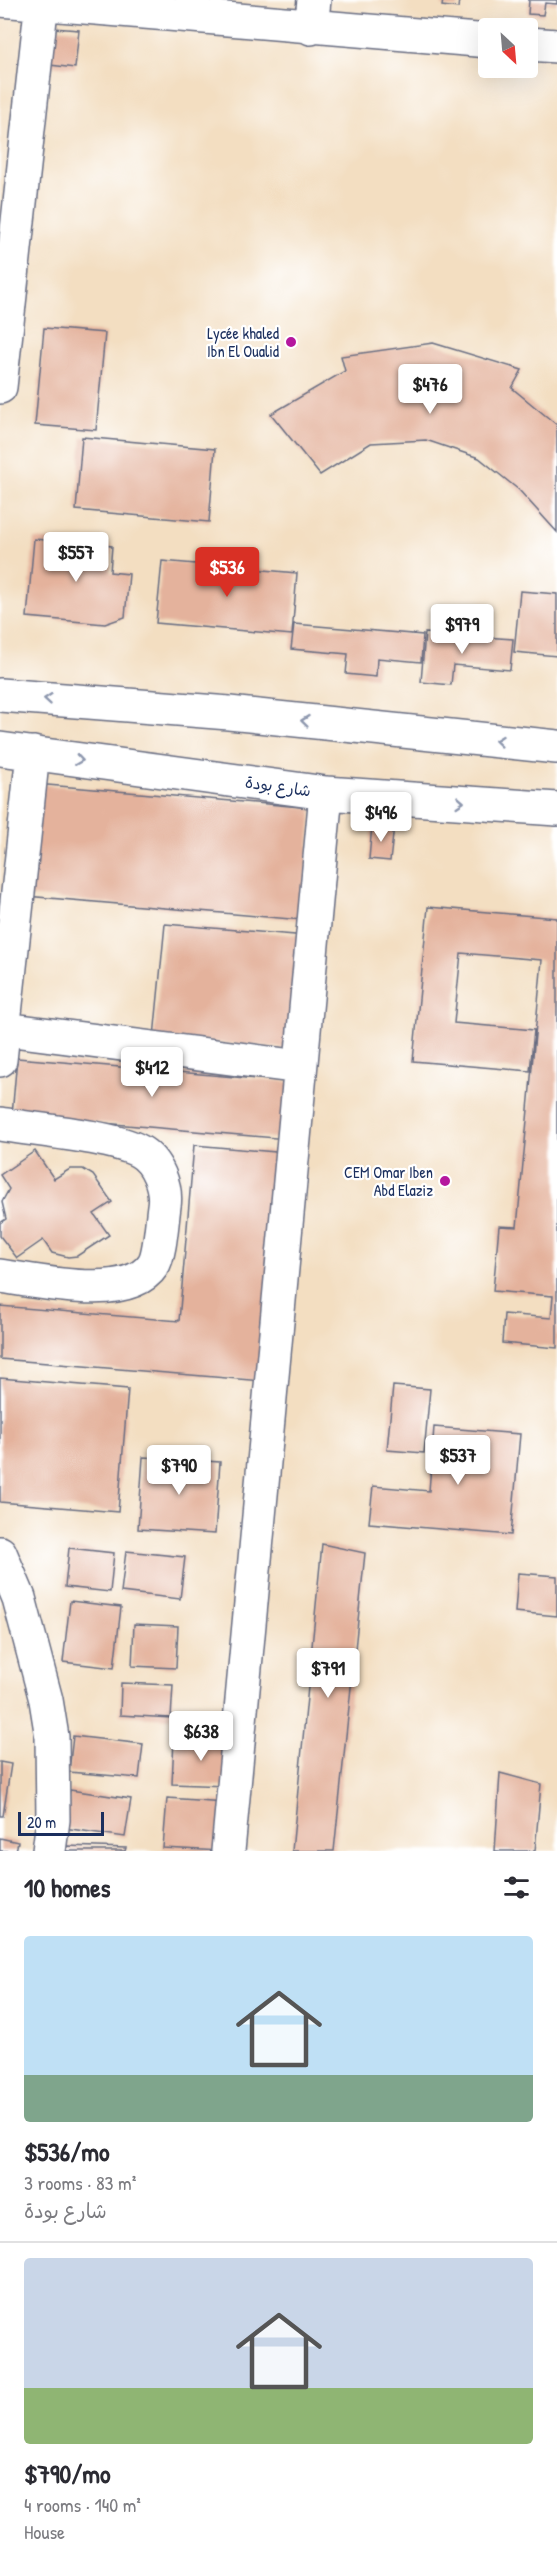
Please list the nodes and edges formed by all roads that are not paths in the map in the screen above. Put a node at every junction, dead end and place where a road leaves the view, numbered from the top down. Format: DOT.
graph roads {
  1 [pos="0,0"];
  2 [pos="42,2"];
  3 [pos="313,14"];
  4 [pos="478,39"];
  5 [pos="538,45"];
  6 [pos="557,46"];
  7 [pos="0,387"];
  8 [pos="0,695"];
  9 [pos="557,747"];
  10 [pos="0,750"];
  11 [pos="33,753"];
  12 [pos="326,793"];
  13 [pos="557,809"];
  14 [pos="3,1045"];
  15 [pos="300,1067"];
  16 [pos="0,1124"];
  17 [pos="0,1276"];
  18 [pos="0,1553"];
  19 [pos="49,1851"];
  20 [pos="228,1851"];
  1 -- 2 [label="street"];
  2 -- 3 [label="street"];
  2 -- 7 [label="street"];
  3 -- 4 [label="street"];
  5 -- 6 [label="street"];
  9 -- 8 [label="street, one-way"];
  10 -- 11 [label="street, شارع بودة"];
  11 -- 12 [label="street, شارع بودة, one-way"];
  11 -- 14 [label="street"];
  12 -- 13 [label="street, شارع بودة, one-way"];
  12 -- 15 [label="street"];
  14 -- 15 [label="street"];
  15 -- 20 [label="street"];
  16 -- 17 [label="street"];
  18 -- 19 [label="street"];
}
